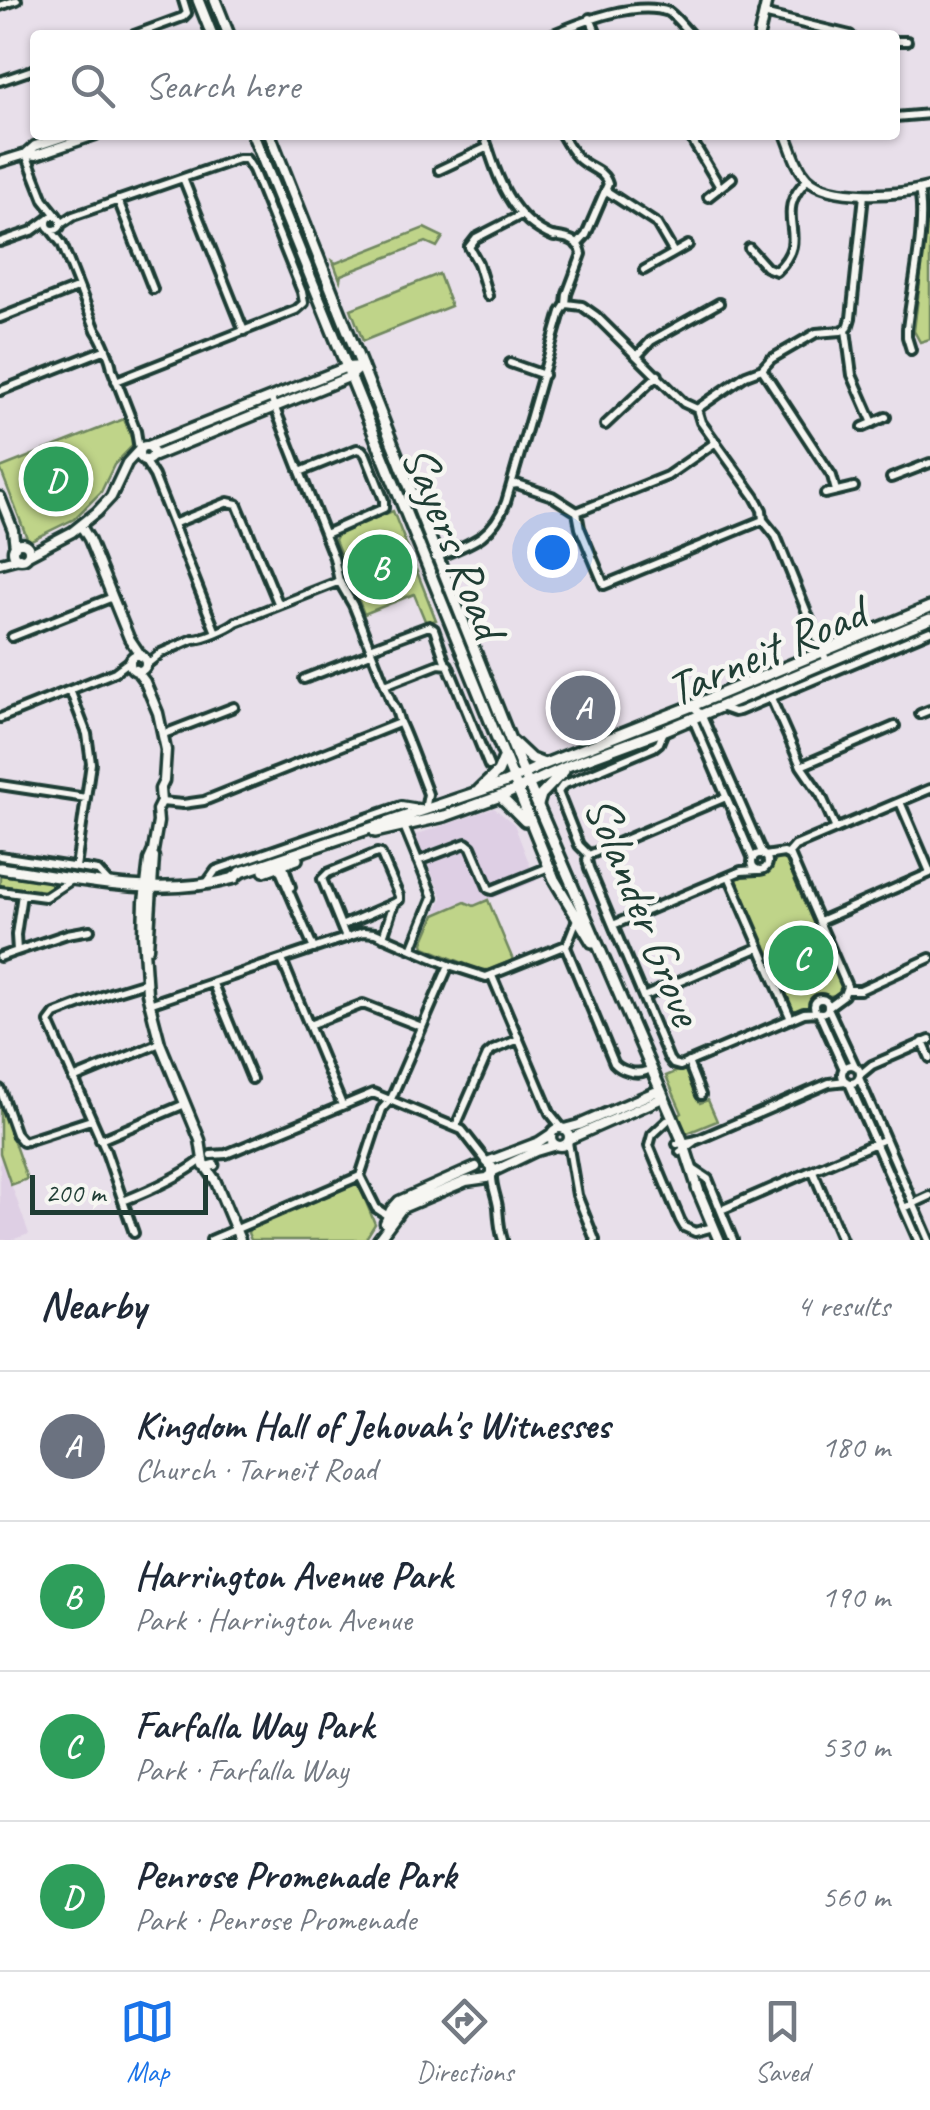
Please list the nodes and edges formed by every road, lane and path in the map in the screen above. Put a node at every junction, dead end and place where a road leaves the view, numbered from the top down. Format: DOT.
graph roads {
  1 [pos="17,0"];
  2 [pos="183,0"];
  3 [pos="198,0"];
  4 [pos="215,0"];
  5 [pos="768,0"];
  6 [pos="0,6"];
  7 [pos="762,14"];
  8 [pos="590,18"];
  9 [pos="149,30"];
  10 [pos="210,30"];
  11 [pos="227,30"];
  12 [pos="562,30"];
  13 [pos="595,30"];
  14 [pos="687,30"];
  15 [pos="760,30"];
  16 [pos="829,30"];
  17 [pos="900,41"];
  18 [pos="908,41"];
  19 [pos="30,71"];
  20 [pos="0,81"];
  21 [pos="930,114"];
  22 [pos="900,117"];
  23 [pos="53,140"];
  24 [pos="78,140"];
  25 [pos="255,140"];
  26 [pos="272,140"];
  27 [pos="486,140"];
  28 [pos="565,140"];
  29 [pos="694,140"];
  30 [pos="788,140"];
  31 [pos="488,147"];
  32 [pos="26,154"];
  33 [pos="0,162"];
  34 [pos="439,170"];
  35 [pos="183,178"];
  36 [pos="732,178"];
  37 [pos="808,179"];
  38 [pos="720,187"];
  39 [pos="930,188"];
  40 [pos="605,190"];
  41 [pos="919,190"];
  42 [pos="864,195"];
  43 [pos="708,197"];
  44 [pos="44,200"];
  45 [pos="118,200"];
  46 [pos="520,215"];
  47 [pos="47,220"];
  48 [pos="59,221"];
  49 [pos="51,230"];
  50 [pos="32,231"];
  51 [pos="0,242"];
  52 [pos="62,244"];
  53 [pos="577,245"];
  54 [pos="688,246"];
  55 [pos="749,248"];
  56 [pos="674,254"];
  57 [pos="644,270"];
  58 [pos="79,287"];
  59 [pos="154,289"];
  60 [pos="488,296"];
  61 [pos="719,303"];
  62 [pos="569,304"];
  63 [pos="0,318"];
  64 [pos="244,330"];
  65 [pos="846,330"];
  66 [pos="911,350"];
  67 [pos="102,351"];
  68 [pos="637,356"];
  69 [pos="510,363"];
  70 [pos="362,366"];
  71 [pos="762,369"];
  72 [pos="349,372"];
  73 [pos="658,374"];
  74 [pos="544,375"];
  75 [pos="116,381"];
  76 [pos="0,391"];
  77 [pos="272,402"];
  78 [pos="697,410"];
  79 [pos="886,417"];
  80 [pos="872,422"];
  81 [pos="605,425"];
  82 [pos="863,427"];
  83 [pos="716,442"];
  84 [pos="145,454"];
  85 [pos="930,464"];
  86 [pos="300,472"];
  87 [pos="890,478"];
  88 [pos="514,485"];
  89 [pos="854,487"];
  90 [pos="836,491"];
  91 [pos="826,494"];
  92 [pos="0,498"];
  93 [pos="576,512"];
  94 [pos="762,520"];
  95 [pos="173,524"];
  96 [pos="82,526"];
  97 [pos="325,534"];
  98 [pos="21,550"];
  99 [pos="437,556"];
  100 [pos="425,561"];
  101 [pos="0,562"];
  102 [pos="341,580"];
  103 [pos="112,597"];
  104 [pos="279,605"];
  105 [pos="930,612"];
  106 [pos="215,629"];
  107 [pos="930,631"];
  108 [pos="12,637"];
  109 [pos="371,651"];
  110 [pos="825,657"];
  111 [pos="138,663"];
  112 [pos="446,664"];
  113 [pos="304,679"];
  114 [pos="385,686"];
  115 [pos="70,690"];
  116 [pos="771,698"];
  117 [pos="692,706"];
  118 [pos="234,707"];
  119 [pos="720,707"];
  120 [pos="930,710"];
  121 [pos="920,714"];
  122 [pos="697,716"];
  123 [pos="0,718"];
  124 [pos="398,724"];
  125 [pos="895,726"];
  126 [pos="664,730"];
  127 [pos="164,734"];
  128 [pos="510,739"];
  129 [pos="482,746"];
  130 [pos="501,754"];
  131 [pos="545,764"];
  132 [pos="570,765"];
  133 [pos="490,766"];
  134 [pos="801,766"];
  135 [pos="526,778"];
  136 [pos="514,784"];
  137 [pos="0,785"];
  138 [pos="930,788"];
  139 [pos="477,792"];
  140 [pos="736,793"];
  141 [pos="428,794"];
  142 [pos="500,796"];
  143 [pos="726,797"];
  144 [pos="86,798"];
  145 [pos="163,802"];
  146 [pos="900,802"];
  147 [pos="442,805"];
  148 [pos="538,806"];
  149 [pos="426,810"];
  150 [pos="404,826"];
  151 [pos="836,829"];
  152 [pos="533,830"];
  153 [pos="336,841"];
  154 [pos="589,855"];
  155 [pos="786,855"];
  156 [pos="0,856"];
  157 [pos="764,856"];
  158 [pos="752,859"];
  159 [pos="418,861"];
  160 [pos="280,862"];
  161 [pos="767,866"];
  162 [pos="76,867"];
  163 [pos="548,867"];
  164 [pos="0,868"];
  165 [pos="741,870"];
  166 [pos="757,870"];
  167 [pos="930,873"];
  168 [pos="729,876"];
  169 [pos="72,879"];
  170 [pos="110,884"];
  171 [pos="205,886"];
  172 [pos="149,888"];
  173 [pos="0,891"];
  174 [pos="22,894"];
  175 [pos="394,903"];
  176 [pos="577,919"];
  177 [pos="820,921"];
  178 [pos="613,925"];
  179 [pos="341,926"];
  180 [pos="90,930"];
  181 [pos="383,936"];
  182 [pos="346,938"];
  183 [pos="566,945"];
  184 [pos="760,947"];
  185 [pos="314,949"];
  186 [pos="412,949"];
  187 [pos="17,951"];
  188 [pos="0,957"];
  189 [pos="930,958"];
  190 [pos="282,960"];
  191 [pos="449,965"];
  192 [pos="606,966"];
  193 [pos="492,976"];
  194 [pos="146,982"];
  195 [pos="213,984"];
  196 [pos="847,988"];
  197 [pos="642,997"];
  198 [pos="149,1004"];
  199 [pos="827,1005"];
  200 [pos="817,1009"];
  201 [pos="791,1018"];
  202 [pos="309,1025"];
  203 [pos="422,1028"];
  204 [pos="519,1039"];
  205 [pos="926,1041"];
  206 [pos="160,1043"];
  207 [pos="930,1058"];
  208 [pos="688,1062"];
  209 [pos="649,1070"];
  210 [pos="858,1072"];
  211 [pos="845,1076"];
  212 [pos="73,1079"];
  213 [pos="252,1079"];
  214 [pos="0,1089"];
  215 [pos="658,1095"];
  216 [pos="701,1095"];
  217 [pos="391,1099"];
  218 [pos="185,1104"];
  219 [pos="342,1105"];
  220 [pos="550,1113"];
  221 [pos="92,1120"];
  222 [pos="667,1121"];
  223 [pos="456,1126"];
  224 [pos="563,1129"];
  225 [pos="552,1133"];
  226 [pos="885,1139"];
  227 [pos="100,1140"];
  228 [pos="568,1140"];
  229 [pos="876,1144"];
  230 [pos="557,1146"];
  231 [pos="681,1147"];
  232 [pos="208,1161"];
  233 [pos="570,1161"];
  234 [pos="481,1164"];
  235 [pos="692,1168"];
  236 [pos="813,1171"];
  237 [pos="492,1173"];
  238 [pos="360,1176"];
  239 [pos="481,1178"];
  240 [pos="492,1190"];
  241 [pos="699,1192"];
  242 [pos="930,1196"];
  243 [pos="123,1201"];
  244 [pos="914,1204"];
  245 [pos="904,1208"];
  246 [pos="721,1210"];
  247 [pos="390,1217"];
  248 [pos="713,1227"];
  249 [pos="236,1229"];
  250 [pos="134,1233"];
  251 [pos="380,1236"];
  252 [pos="839,1239"];
  253 [pos="211,1240"];
  254 [pos="240,1240"];
  255 [pos="503,1240"];
  256 [pos="595,1240"];
  257 [pos="718,1240"];
  258 [pos="733,1240"];
  259 [pos="918,1240"];
  260 [pos="929,1240"];
  1 -- 6 [label="street"];
  2 -- 9 [label="street"];
  3 -- 10 [label="main road"];
  4 -- 11 [label="main road"];
  5 -- 7 [label="street"];
  7 -- 15 [label="street"];
  7 -- 16 [label="street"];
  8 -- 12 [label="street"];
  8 -- 13 [label="street"];
  8 -- 14 [label="street"];
  17 -- 18 [label="street"];
  19 -- 20 [label="street"];
  21 -- 22 [label="street"];
  23 -- 32 [label="street"];
  24 -- 32 [label="street"];
  25 -- 72 [label="main road, Sayers Road"];
  26 -- 70 [label="main road, Sayers Road"];
  27 -- 31 [label="street"];
  28 -- 40 [label="street"];
  29 -- 38 [label="street"];
  30 -- 37 [label="street"];
  31 -- 34 [label="street"];
  31 -- 46 [label="street"];
  32 -- 33 [label="street"];
  32 -- 44 [label="street"];
  35 -- 45 [label="street"];
  35 -- 64 [label="street"];
  35 -- 64 [label="street"];
  36 -- 38 [label="street"];
  37 -- 42 [label="street"];
  37 -- 55 [label="street"];
  38 -- 43 [label="street"];
  39 -- 41 [label="street"];
  40 -- 53 [label="street"];
  40 -- 56 [label="street"];
  41 -- 42 [label="street"];
  41 -- 66 [label="street"];
  42 -- 65 [label="street"];
  44 -- 47 [label="street"];
  44 -- 48 [label="street"];
  45 -- 48 [label="street"];
  45 -- 59 [label="street"];
  46 -- 53 [label="street"];
  46 -- 60 [label="street"];
  47 -- 48 [label="street"];
  47 -- 49 [label="street"];
  47 -- 50 [label="street"];
  48 -- 49 [label="street"];
  48 -- 52 [label="street"];
  49 -- 50 [label="street"];
  49 -- 52 [label="street"];
  50 -- 51 [label="street"];
  52 -- 58 [label="street"];
  53 -- 62 [label="street"];
  54 -- 56 [label="street"];
  56 -- 57 [label="street"];
  58 -- 63 [label="street"];
  58 -- 67 [label="street"];
  61 -- 68 [label="street"];
  62 -- 68 [label="street"];
  62 -- 74 [label="street"];
  64 -- 75 [label="street"];
  65 -- 71 [label="street"];
  65 -- 80 [label="street"];
  67 -- 75 [label="street"];
  67 -- 76 [label="street"];
  68 -- 73 [label="street"];
  69 -- 74 [label="street"];
  70 -- 72 [label="street"];
  70 -- 99 [label="main road, Sayers Road"];
  71 -- 78 [label="street"];
  71 -- 90 [label="street"];
  72 -- 77 [label="street"];
  72 -- 100 [label="main road, Sayers Road"];
  73 -- 78 [label="street"];
  73 -- 81 [label="street"];
  74 -- 88 [label="street"];
  75 -- 84 [label="street"];
  77 -- 84 [label="street"];
  77 -- 86 [label="street"];
  78 -- 83 [label="street"];
  79 -- 80 [label="street"];
  80 -- 82 [label="street"];
  83 -- 93 [label="street"];
  83 -- 94 [label="street"];
  84 -- 95 [label="street"];
  84 -- 96 [label="street"];
  85 -- 87 [label="street"];
  86 -- 97 [label="street"];
  86 -- 97 [label="street"];
  88 -- 93 [label="street"];
  88 -- 99 [label="street"];
  89 -- 90 [label="street"];
  90 -- 91 [label="street"];
  92 -- 98 [label="street"];
  93 -- 94 [label="street"];
  94 -- 110 [label="street"];
  95 -- 104 [label="street"];
  95 -- 106 [label="street"];
  96 -- 98 [label="street"];
  96 -- 103 [label="street"];
  97 -- 102 [label="street"];
  98 -- 101 [label="street"];
  99 -- 100 [label="street"];
  99 -- 128 [label="main road, Sayers Road"];
  100 -- 130 [label="main road, Sayers Road"];
  102 -- 104 [label="street"];
  102 -- 109 [label="street"];
  103 -- 108 [label="street"];
  103 -- 111 [label="street"];
  104 -- 106 [label="street"];
  105 -- 110 [label="main road, Tarneit Road"];
  105 -- 110 [label="main road, Tarneit Road"];
  106 -- 111 [label="street"];
  107 -- 116 [label="street"];
  109 -- 112 [label="street"];
  109 -- 113 [label="street"];
  109 -- 114 [label="street"];
  110 -- 117 [label="main road, Tarneit Road"];
  110 -- 119 [label="main road, Tarneit Road"];
  111 -- 115 [label="street"];
  111 -- 127 [label="street"];
  112 -- 114 [label="street"];
  112 -- 129 [label="street"];
  114 -- 124 [label="street"];
  115 -- 123 [label="street"];
  115 -- 144 [label="street"];
  116 -- 119 [label="street"];
  116 -- 134 [label="street"];
  117 -- 122 [label="street"];
  117 -- 131 [label="main road, Tarneit Road"];
  118 -- 127 [label="street"];
  119 -- 122 [label="main road, Tarneit Road"];
  120 -- 121 [label="street"];
  122 -- 126 [label="main road, Tarneit Road"];
  122 -- 140 [label="street"];
  122 -- 143 [label="street"];
  124 -- 141 [label="street"];
  124 -- 145 [label="street"];
  125 -- 134 [label="street"];
  126 -- 132 [label="main road, Tarneit Road"];
  126 -- 154 [label="street, Solander Grove"];
  127 -- 145 [label="street"];
  128 -- 131 [label="main road"];
  128 -- 135 [label="main road, Sayers Road"];
  129 -- 130 [label="street"];
  129 -- 133 [label="street"];
  130 -- 136 [label="main road, Sayers Road"];
  130 -- 139 [label="main road"];
  131 -- 135 [label="main road, Tarneit Road"];
  132 -- 135 [label="main road, Tarneit Road"];
  132 -- 148 [label="main road"];
  134 -- 151 [label="street"];
  135 -- 136 [label="main road, Tarneit Road"];
  135 -- 148 [label="main road, Sayers Road"];
  136 -- 139 [label="main road, Tarneit Road"];
  136 -- 142 [label="main road, Tarneit Road"];
  136 -- 152 [label="main road, Sayers Road"];
  137 -- 144 [label="street"];
  138 -- 146 [label="street"];
  139 -- 147 [label="main road, Tarneit Road"];
  140 -- 143 [label="street"];
  140 -- 157 [label="street"];
  141 -- 147 [label="street"];
  141 -- 149 [label="street"];
  142 -- 150 [label="main road, Tarneit Road"];
  142 -- 152 [label="main road"];
  143 -- 154 [label="street"];
  143 -- 158 [label="street"];
  144 -- 162 [label="street"];
  145 -- 172 [label="street"];
  146 -- 151 [label="street"];
  146 -- 167 [label="street"];
  147 -- 149 [label="main road, Tarneit Road"];
  148 -- 192 [label="main road, Sayers Road"];
  149 -- 153 [label="main road, Tarneit Road"];
  149 -- 171 [label="street, Tarneit Road"];
  150 -- 153 [label="main road, Tarneit Road"];
  150 -- 159 [label="street"];
  151 -- 155 [label="street"];
  152 -- 163 [label="main road, Sayers Road"];
  153 -- 160 [label="main road, Tarneit Road"];
  154 -- 178 [label="street, Solander Grove"];
  155 -- 157 [label="street"];
  155 -- 161 [label="street"];
  155 -- 177 [label="street"];
  156 -- 162 [label="street, Tarneit Road"];
  157 -- 158 [label="street"];
  157 -- 161 [label="street"];
  158 -- 165 [label="street"];
  158 -- 166 [label="street"];
  159 -- 163 [label="street"];
  159 -- 186 [label="street"];
  160 -- 171 [label="main road, Tarneit Road"];
  160 -- 185 [label="street"];
  161 -- 166 [label="street"];
  162 -- 170 [label="street, Tarneit Road"];
  163 -- 176 [label="main road, Sayers Road"];
  164 -- 169 [label="main road, Tarneit Road"];
  165 -- 166 [label="street"];
  165 -- 168 [label="street"];
  167 -- 177 [label="street"];
  168 -- 178 [label="street"];
  168 -- 184 [label="street"];
  169 -- 170 [label="main road, Tarneit Road"];
  169 -- 174 [label="street, Tarneit Road"];
  170 -- 172 [label="main road, Tarneit Road"];
  171 -- 172 [label="main road, Tarneit Road"];
  172 -- 194 [label="street"];
  173 -- 174 [label="street, Tarneit Road"];
  174 -- 187 [label="street"];
  175 -- 179 [label="street"];
  175 -- 179 [label="street"];
  175 -- 181 [label="street"];
  176 -- 183 [label="street"];
  176 -- 192 [label="main road, Sayers Road"];
  177 -- 196 [label="street"];
  178 -- 197 [label="street, Solander Grove"];
  179 -- 182 [label="street"];
  180 -- 187 [label="street"];
  181 -- 182 [label="street"];
  181 -- 186 [label="street"];
  182 -- 185 [label="street"];
  183 -- 193 [label="street"];
  183 -- 209 [label="street"];
  184 -- 197 [label="street"];
  184 -- 201 [label="street"];
  185 -- 190 [label="street"];
  186 -- 191 [label="street"];
  187 -- 188 [label="street"];
  189 -- 196 [label="street"];
  190 -- 195 [label="street"];
  190 -- 202 [label="street"];
  191 -- 193 [label="street"];
  191 -- 203 [label="street"];
  192 -- 209 [label="main road, Sayers Road"];
  193 -- 204 [label="street"];
  194 -- 198 [label="street"];
  194 -- 212 [label="street"];
  195 -- 198 [label="street"];
  195 -- 213 [label="street"];
  196 -- 199 [label="street"];
  197 -- 208 [label="street, Solander Grove"];
  198 -- 206 [label="street"];
  199 -- 200 [label="street"];
  199 -- 200 [label="street"];
  199 -- 210 [label="street"];
  200 -- 201 [label="street"];
  200 -- 211 [label="street"];
  201 -- 208 [label="street"];
  202 -- 203 [label="street"];
  202 -- 219 [label="street"];
  203 -- 217 [label="street"];
  204 -- 220 [label="street"];
  204 -- 223 [label="street"];
  205 -- 207 [label="street"];
  205 -- 210 [label="street"];
  206 -- 212 [label="street"];
  206 -- 218 [label="street"];
  208 -- 216 [label="street"];
  209 -- 215 [label="main road, Sayers Road"];
  210 -- 211 [label="street"];
  210 -- 211 [label="street"];
  210 -- 226 [label="street"];
  211 -- 229 [label="street"];
  211 -- 231 [label="street"];
  212 -- 221 [label="street"];
  214 -- 221 [label="street"];
  215 -- 222 [label="main road, Sayers Road"];
  215 -- 224 [label="street"];
  215 -- 228 [label="street"];
  215 -- 231 [label="main road, Sayers Road"];
  217 -- 219 [label="street"];
  217 -- 223 [label="street"];
  217 -- 238 [label="street"];
  218 -- 227 [label="street"];
  218 -- 232 [label="street"];
  219 -- 232 [label="street"];
  220 -- 224 [label="street"];
  220 -- 225 [label="street"];
  221 -- 227 [label="street"];
  222 -- 231 [label="main road, Sayers Road"];
  222 -- 248 [label="street"];
  223 -- 234 [label="street"];
  224 -- 225 [label="street"];
  224 -- 228 [label="street"];
  225 -- 230 [label="street"];
  225 -- 234 [label="street"];
  226 -- 229 [label="street"];
  226 -- 244 [label="street"];
  227 -- 243 [label="street"];
  228 -- 230 [label="street"];
  228 -- 233 [label="street"];
  229 -- 236 [label="street"];
  229 -- 245 [label="street"];
  230 -- 233 [label="street"];
  230 -- 237 [label="street"];
  231 -- 235 [label="main road, Sayers Road"];
  231 -- 241 [label="main road, Sayers Road"];
  232 -- 243 [label="street"];
  232 -- 249 [label="street"];
  233 -- 256 [label="street"];
  234 -- 237 [label="street"];
  234 -- 239 [label="street"];
  234 -- 247 [label="street"];
  235 -- 241 [label="main road, Sayers Road"];
  235 -- 246 [label="street, Sayers Road"];
  236 -- 246 [label="street"];
  236 -- 252 [label="street"];
  237 -- 239 [label="street"];
  237 -- 240 [label="street"];
  238 -- 247 [label="street"];
  238 -- 249 [label="street"];
  239 -- 240 [label="street"];
  239 -- 247 [label="street"];
  240 -- 255 [label="street"];
  241 -- 248 [label="main road, Sayers Road"];
  242 -- 244 [label="street"];
  243 -- 250 [label="street"];
  244 -- 245 [label="street"];
  244 -- 260 [label="street"];
  245 -- 259 [label="street"];
  246 -- 258 [label="street, Sayers Road"];
  247 -- 251 [label="street"];
  248 -- 257 [label="main road, Sayers Road"];
  249 -- 253 [label="street"];
  249 -- 254 [label="street"];
}
